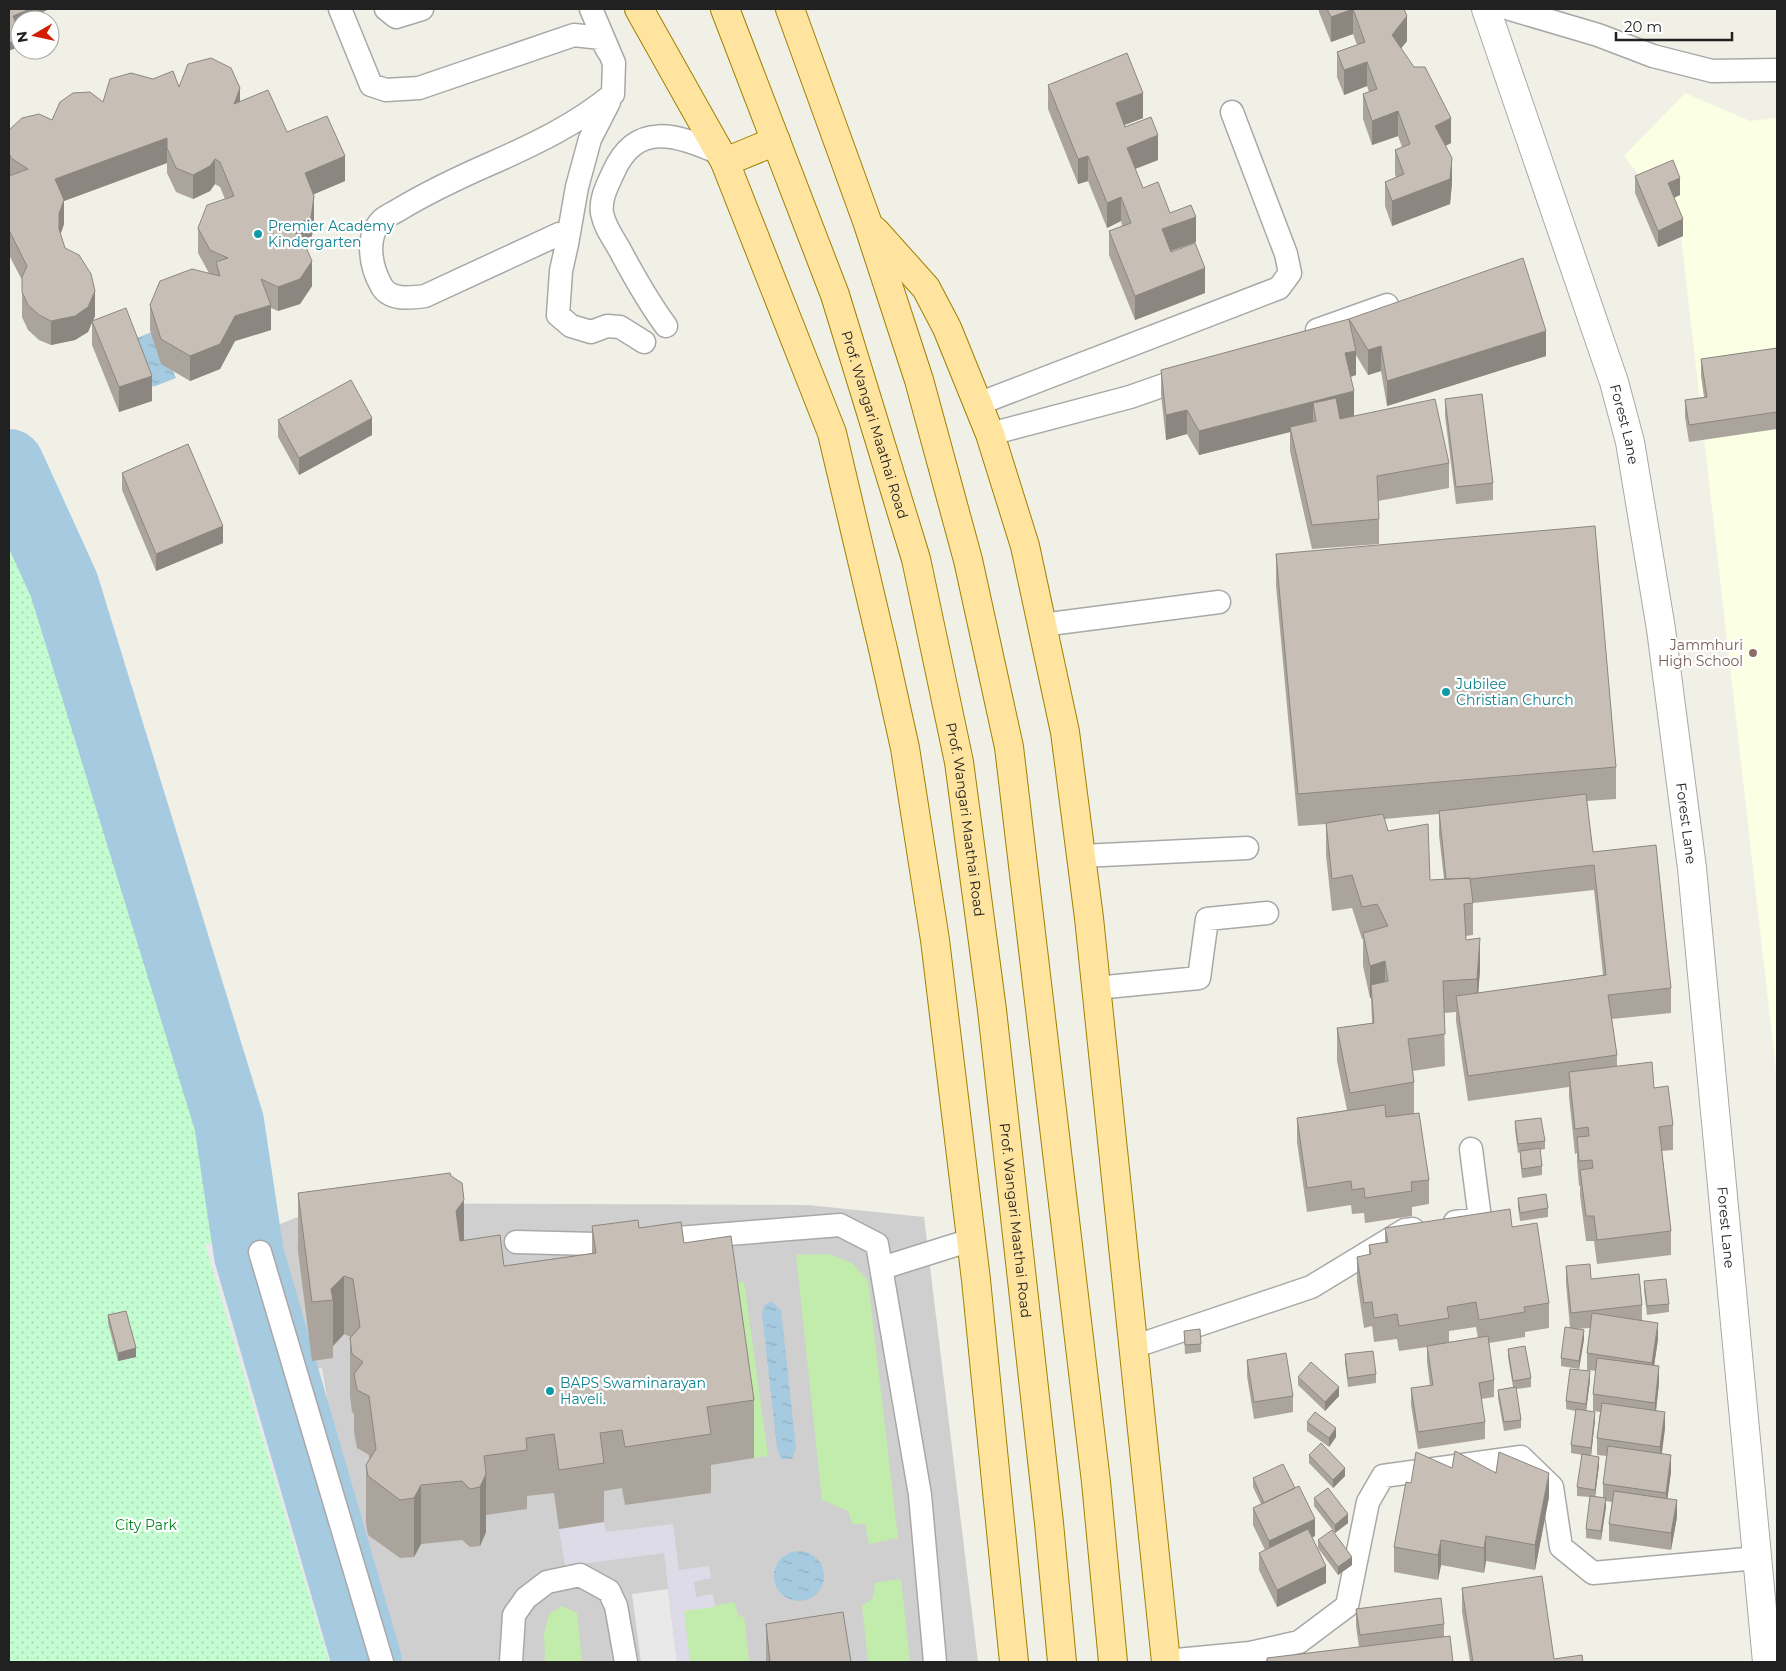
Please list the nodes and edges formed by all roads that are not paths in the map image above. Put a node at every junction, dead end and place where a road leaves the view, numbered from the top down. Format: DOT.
graph roads {
  1 [pos="340,9"];
  2 [pos="386,9"];
  3 [pos="422,9"];
  4 [pos="591,9"];
  5 [pos="639,9"];
  6 [pos="725,9"];
  7 [pos="790,9"];
  8 [pos="1486,9"];
  9 [pos="1510,9"];
  10 [pos="614,63"];
  11 [pos="1777,70"];
  12 [pos="614,94"];
  13 [pos="1232,112"];
  14 [pos="776,140"];
  15 [pos="722,157"];
  16 [pos="868,224"];
  17 [pos="567,244"];
  18 [pos="1387,305"];
  19 [pos="666,326"];
  20 [pos="1296,338"];
  21 [pos="644,342"];
  22 [pos="1213,368"];
  23 [pos="978,404"];
  24 [pos="990,434"];
  25 [pos="1219,602"];
  26 [pos="1042,625"];
  27 [pos="1247,848"];
  28 [pos="1082,856"];
  29 [pos="1267,913"];
  30 [pos="1096,988"];
  31 [pos="1471,1149"];
  32 [pos="971,1240"];
  33 [pos="516,1242"];
  34 [pos="260,1252"];
  35 [pos="882,1268"];
  36 [pos="1132,1347"];
  37 [pos="1757,1558"];
  38 [pos="382,1662"];
  39 [pos="512,1662"];
  40 [pos="626,1662"];
  41 [pos="935,1662"];
  42 [pos="1014,1662"];
  43 [pos="1062,1662"];
  44 [pos="1113,1662"];
  45 [pos="1166,1662"];
  46 [pos="1767,1662"];
  1 -- 10 [label="lane"];
  2 -- 3 [label="lane"];
  4 -- 10 [label="lane"];
  5 -- 15 [label="main road"];
  6 -- 14 [label="main road, Prof. Wangari Maathai Road"];
  7 -- 16 [label="main road"];
  8 -- 37 [label="street, Forest Lane"];
  9 -- 11 [label="lane"];
  10 -- 12 [label="lane"];
  12 -- 17 [label="lane"];
  12 -- 17 [label="lane"];
  13 -- 23 [label="lane"];
  14 -- 15 [label="main road"];
  14 -- 43 [label="main road, Prof. Wangari Maathai Road"];
  15 -- 19 [label="lane"];
  15 -- 32 [label="main road"];
  16 -- 23 [label="main road"];
  16 -- 44 [label="main road"];
  17 -- 21 [label="lane"];
  18 -- 20 [label="lane"];
  22 -- 24 [label="lane"];
  23 -- 24 [label="main road"];
  24 -- 26 [label="main road"];
  25 -- 26 [label="lane"];
  26 -- 28 [label="main road"];
  27 -- 28 [label="lane"];
  28 -- 30 [label="main road"];
  29 -- 30 [label="lane"];
  30 -- 36 [label="main road"];
  31 -- 36 [label="lane"];
  32 -- 35 [label="lane"];
  32 -- 42 [label="main road"];
  33 -- 35 [label="lane"];
  34 -- 38 [label="lane"];
  35 -- 41 [label="lane"];
  36 -- 45 [label="main road"];
  37 -- 45 [label="lane"];
  37 -- 46 [label="street, Forest Lane"];
  39 -- 40 [label="lane"];
}
